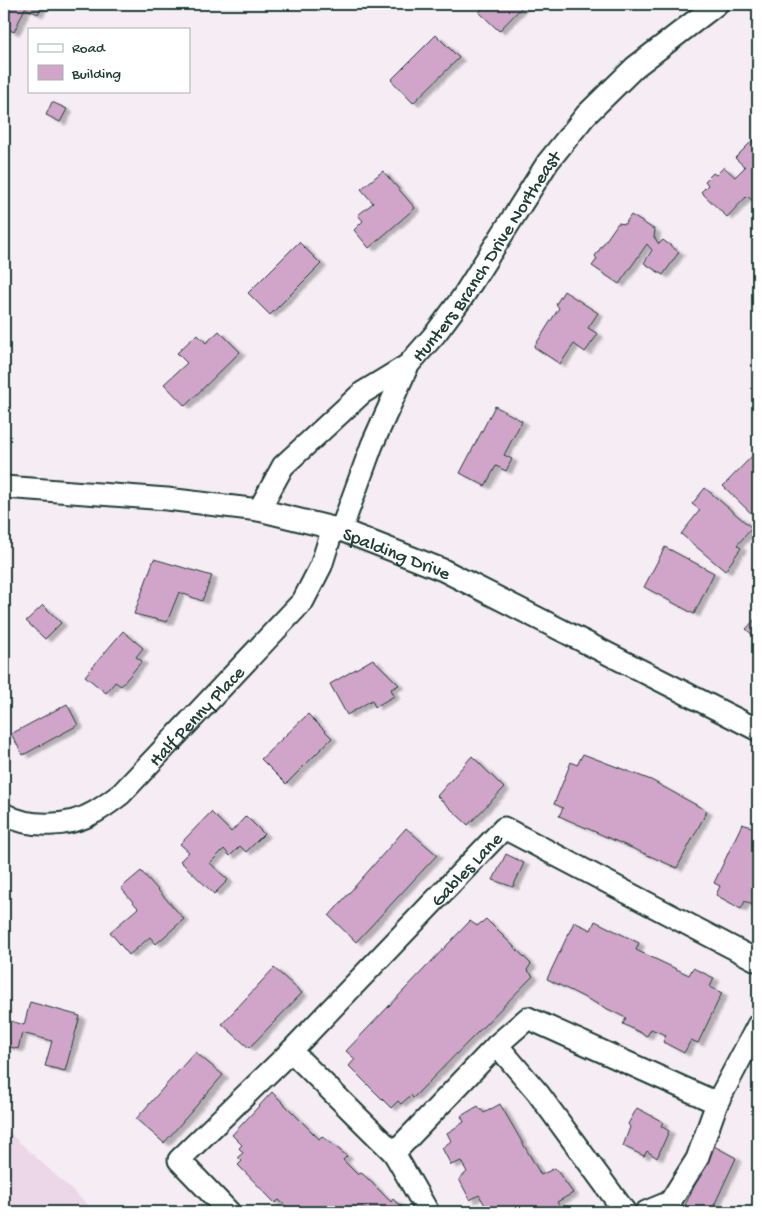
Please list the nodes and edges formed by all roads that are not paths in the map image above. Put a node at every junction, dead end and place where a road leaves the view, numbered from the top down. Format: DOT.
graph roads {
  1 [pos="717,4"];
  2 [pos="408,366"];
  3 [pos="4,487"];
  4 [pos="259,510"];
  5 [pos="337,529"];
  6 [pos="758,730"];
  7 [pos="4,814"];
  8 [pos="758,962"];
  9 [pos="758,1025"];
  10 [pos="497,1045"];
  11 [pos="291,1051"];
  12 [pos="717,1103"];
  13 [pos="394,1153"];
  14 [pos="229,1212"];
  15 [pos="428,1212"];
  16 [pos="625,1212"];
  17 [pos="646,1212"];
  1 -- 2 [label="street, Hunters Branch Drive Northeast"];
  2 -- 4 [label="street, Hunters Branch Drive Northeast"];
  2 -- 5 [label="street, Half Penny Place"];
  3 -- 4 [label="street, Spalding Drive"];
  4 -- 5 [label="street, Spalding Drive"];
  5 -- 6 [label="street, Spalding Drive"];
  5 -- 7 [label="street, Half Penny Place"];
  8 -- 11 [label="street, Gables Lane"];
  9 -- 12 [label="street"];
  10 -- 12 [label="street"];
  10 -- 13 [label="street"];
  10 -- 16 [label="street"];
  11 -- 13 [label="street"];
  11 -- 14 [label="street, Gables Lane"];
  12 -- 17 [label="street"];
  13 -- 15 [label="street"];
}
